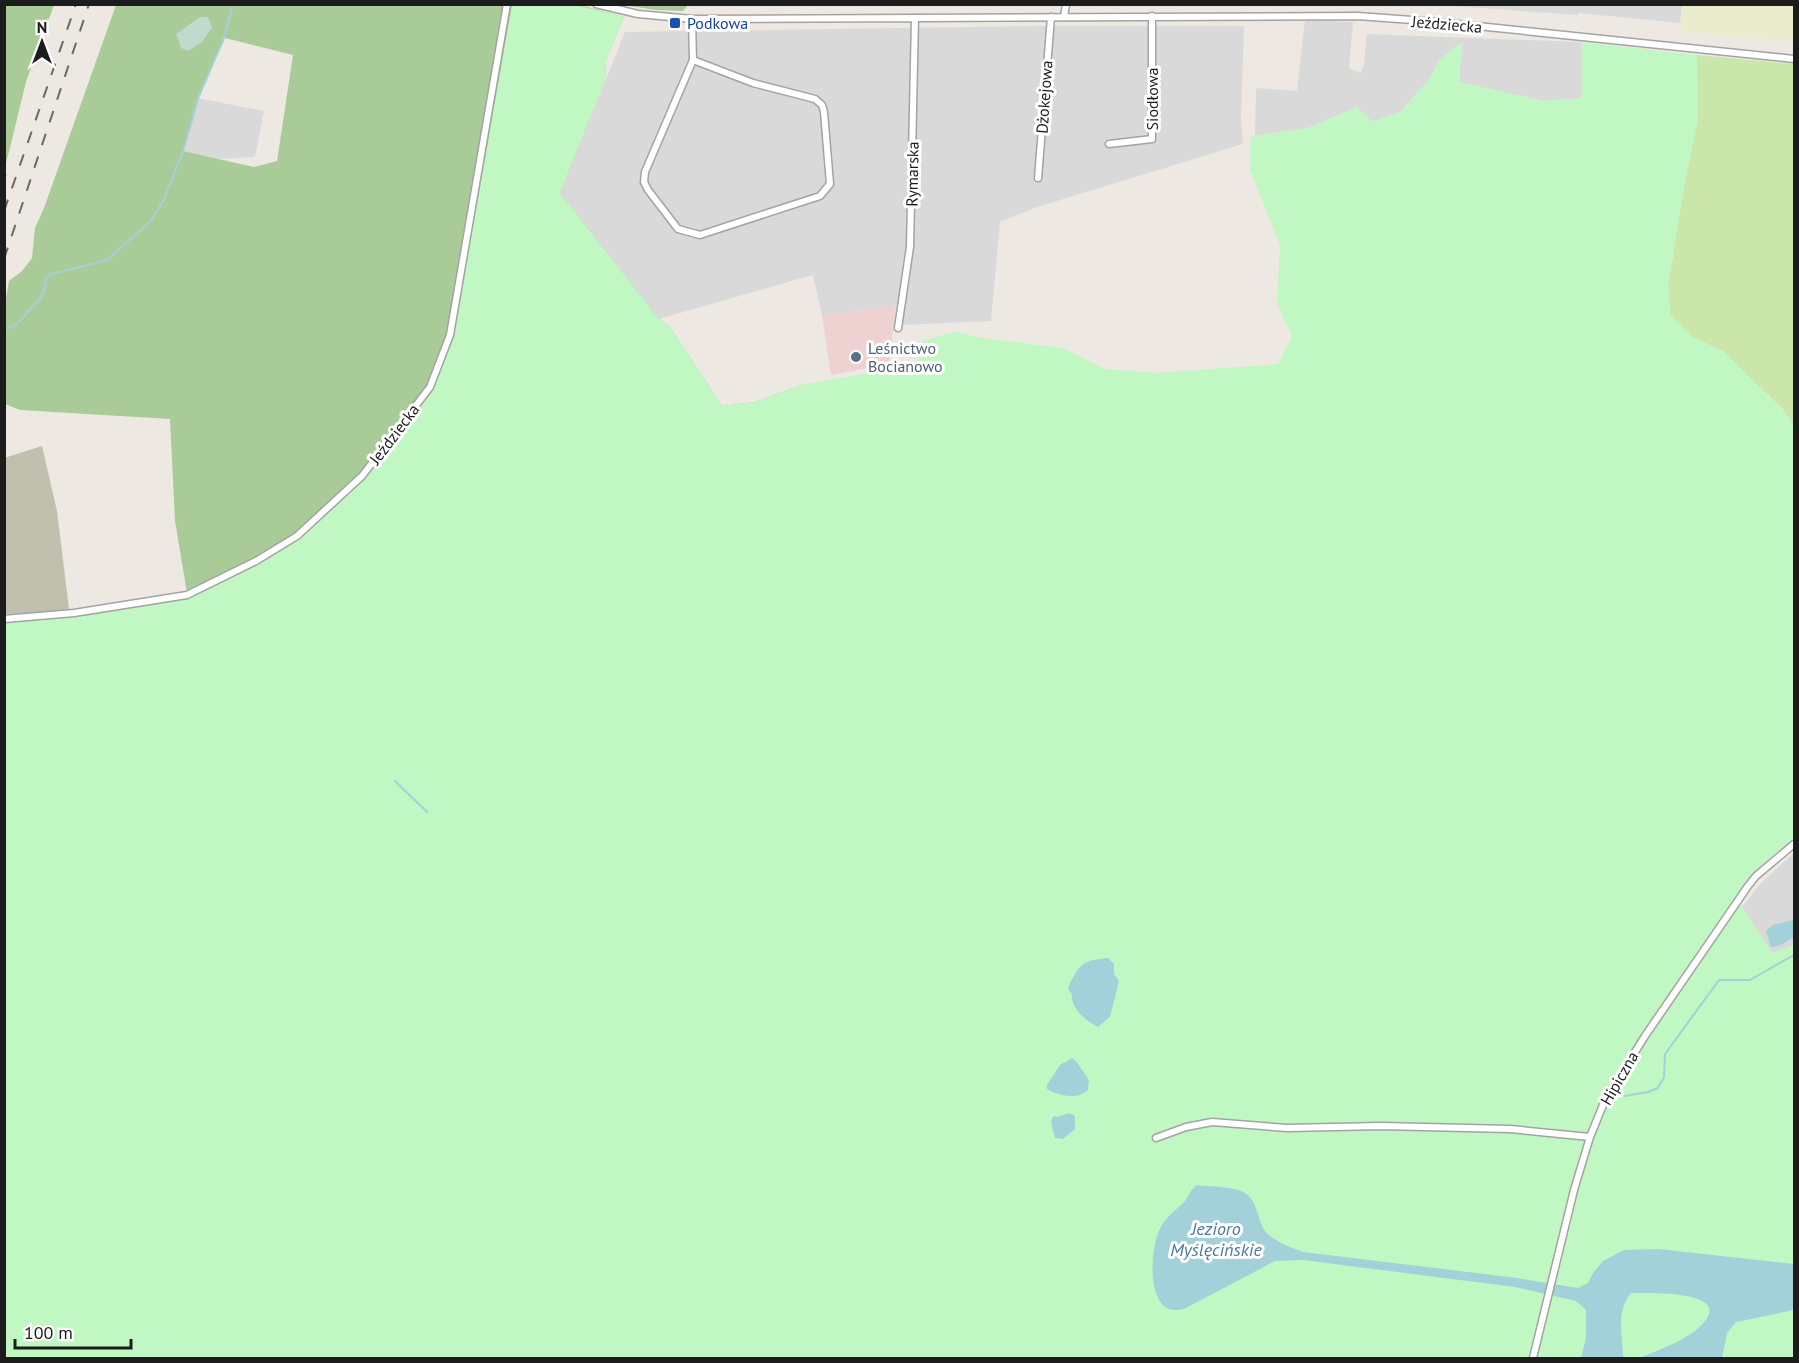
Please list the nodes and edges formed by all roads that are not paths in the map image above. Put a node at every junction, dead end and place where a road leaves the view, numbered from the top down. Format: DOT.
graph roads {
  1 [pos="507,4"];
  2 [pos="596,4"];
  3 [pos="1066,4"];
  4 [pos="1064,16"];
  5 [pos="1152,16"];
  6 [pos="1051,17"];
  7 [pos="915,18"];
  8 [pos="692,19"];
  9 [pos="1794,58"];
  10 [pos="693,60"];
  11 [pos="1109,144"];
  12 [pos="1038,178"];
  13 [pos="898,328"];
  14 [pos="4,619"];
  15 [pos="1794,844"];
  16 [pos="1590,1137"];
  17 [pos="1156,1138"];
  18 [pos="1533,1359"];
  1 -- 14 [label="street, Jeździecka"];
  2 -- 8 [label="street, Jeździecka"];
  3 -- 4 [label="street"];
  4 -- 5 [label="street, Jeździecka"];
  4 -- 6 [label="street, Jeździecka"];
  5 -- 9 [label="street, Jeździecka"];
  5 -- 11 [label="street, Siodłowa"];
  6 -- 7 [label="street, Jeździecka"];
  6 -- 12 [label="street, Dżokejowa"];
  7 -- 8 [label="street, Jeździecka"];
  7 -- 13 [label="street, Rymarska"];
  8 -- 10 [label="street"];
  10 -- 10 [label="street"];
  15 -- 16 [label="street, Hipiczna"];
  16 -- 17 [label="street"];
  16 -- 18 [label="street, Hipiczna"];
}
